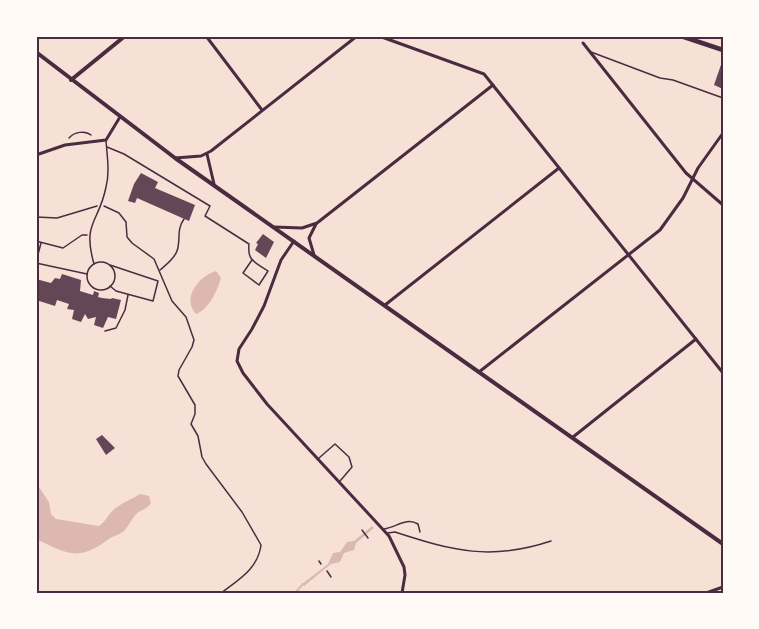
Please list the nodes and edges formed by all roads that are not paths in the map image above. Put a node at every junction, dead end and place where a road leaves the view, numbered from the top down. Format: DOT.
graph roads {
  1 [pos="125,36"];
  2 [pos="206,36"];
  3 [pos="349,36"];
  4 [pos="357,36"];
  5 [pos="379,36"];
  6 [pos="681,36"];
  7 [pos="350,42"];
  8 [pos="583,43"];
  9 [pos="723,50"];
  10 [pos="589,51"];
  11 [pos="36,52"];
  12 [pos="71,80"];
  13 [pos="493,85"];
  14 [pos="723,98"];
  15 [pos="262,110"];
  16 [pos="120,117"];
  17 [pos="723,133"];
  18 [pos="106,140"];
  19 [pos="106,147"];
  20 [pos="207,154"];
  21 [pos="36,155"];
  22 [pos="175,158"];
  23 [pos="560,168"];
  24 [pos="694,179"];
  25 [pos="214,185"];
  26 [pos="723,205"];
  27 [pos="317,223"];
  28 [pos="274,227"];
  29 [pos="88,235"];
  30 [pos="36,241"];
  31 [pos="294,241"];
  32 [pos="41,242"];
  33 [pos="628,254"];
  34 [pos="314,255"];
  35 [pos="252,260"];
  36 [pos="36,263"];
  37 [pos="94,264"];
  38 [pos="110,265"];
  39 [pos="87,274"];
  40 [pos="110,286"];
  41 [pos="128,295"];
  42 [pos="385,305"];
  43 [pos="105,331"];
  44 [pos="696,339"];
  45 [pos="479,372"];
  46 [pos="723,373"];
  47 [pos="573,437"];
  48 [pos="319,459"];
  49 [pos="340,481"];
  50 [pos="383,529"];
  51 [pos="420,532"];
  52 [pos="387,533"];
  53 [pos="551,542"];
  54 [pos="723,544"];
  55 [pos="319,561"];
  56 [pos="321,564"];
  57 [pos="327,572"];
  58 [pos="331,577"];
  59 [pos="723,586"];
  60 [pos="402,593"];
  61 [pos="706,593"];
  1 -- 12 [label="street"];
  2 -- 15 [label="street"];
  3 -- 7 [label="street"];
  4 -- 7 [label="street"];
  5 -- 13 [label="street"];
  6 -- 9 [label="main road"];
  7 -- 15 [label="street"];
  8 -- 10 [label="street"];
  10 -- 14 [label="lane"];
  10 -- 24 [label="street"];
  11 -- 12 [label="street"];
  12 -- 16 [label="street"];
  13 -- 23 [label="street"];
  13 -- 27 [label="street"];
  15 -- 20 [label="street"];
  16 -- 18 [label="street"];
  16 -- 22 [label="street"];
  17 -- 24 [label="street"];
  18 -- 19 [label="lane"];
  18 -- 21 [label="street"];
  19 -- 29 [label="lane"];
  19 -- 35 [label="lane"];
  20 -- 22 [label="street"];
  20 -- 25 [label="street"];
  22 -- 25 [label="street"];
  23 -- 33 [label="street"];
  23 -- 42 [label="street"];
  24 -- 26 [label="street"];
  24 -- 33 [label="street"];
  25 -- 28 [label="street"];
  27 -- 28 [label="street"];
  27 -- 34 [label="street"];
  28 -- 31 [label="street"];
  29 -- 32 [label="lane"];
  29 -- 37 [label="lane"];
  30 -- 32 [label="lane"];
  31 -- 34 [label="street"];
  31 -- 48 [label="street"];
  32 -- 36 [label="lane"];
  33 -- 44 [label="street"];
  33 -- 45 [label="street"];
  34 -- 42 [label="street"];
  35 -- 35 [label="lane"];
  36 -- 39 [label="lane"];
  37 -- 38 [label="lane"];
  37 -- 39 [label="lane"];
  38 -- 40 [label="lane"];
  38 -- 41 [label="lane"];
  39 -- 40 [label="lane"];
  40 -- 41 [label="lane"];
  41 -- 43 [label="lane"];
  42 -- 45 [label="street"];
  44 -- 46 [label="street"];
  44 -- 47 [label="street"];
  45 -- 47 [label="street"];
  47 -- 54 [label="street"];
  48 -- 49 [label="street"];
  48 -- 49 [label="lane"];
  49 -- 50 [label="street"];
  50 -- 51 [label="lane"];
  50 -- 52 [label="street"];
  52 -- 53 [label="lane"];
  52 -- 60 [label="street"];
  55 -- 56 [label="lane"];
  57 -- 58 [label="lane"];
  59 -- 61 [label="street"];
}
